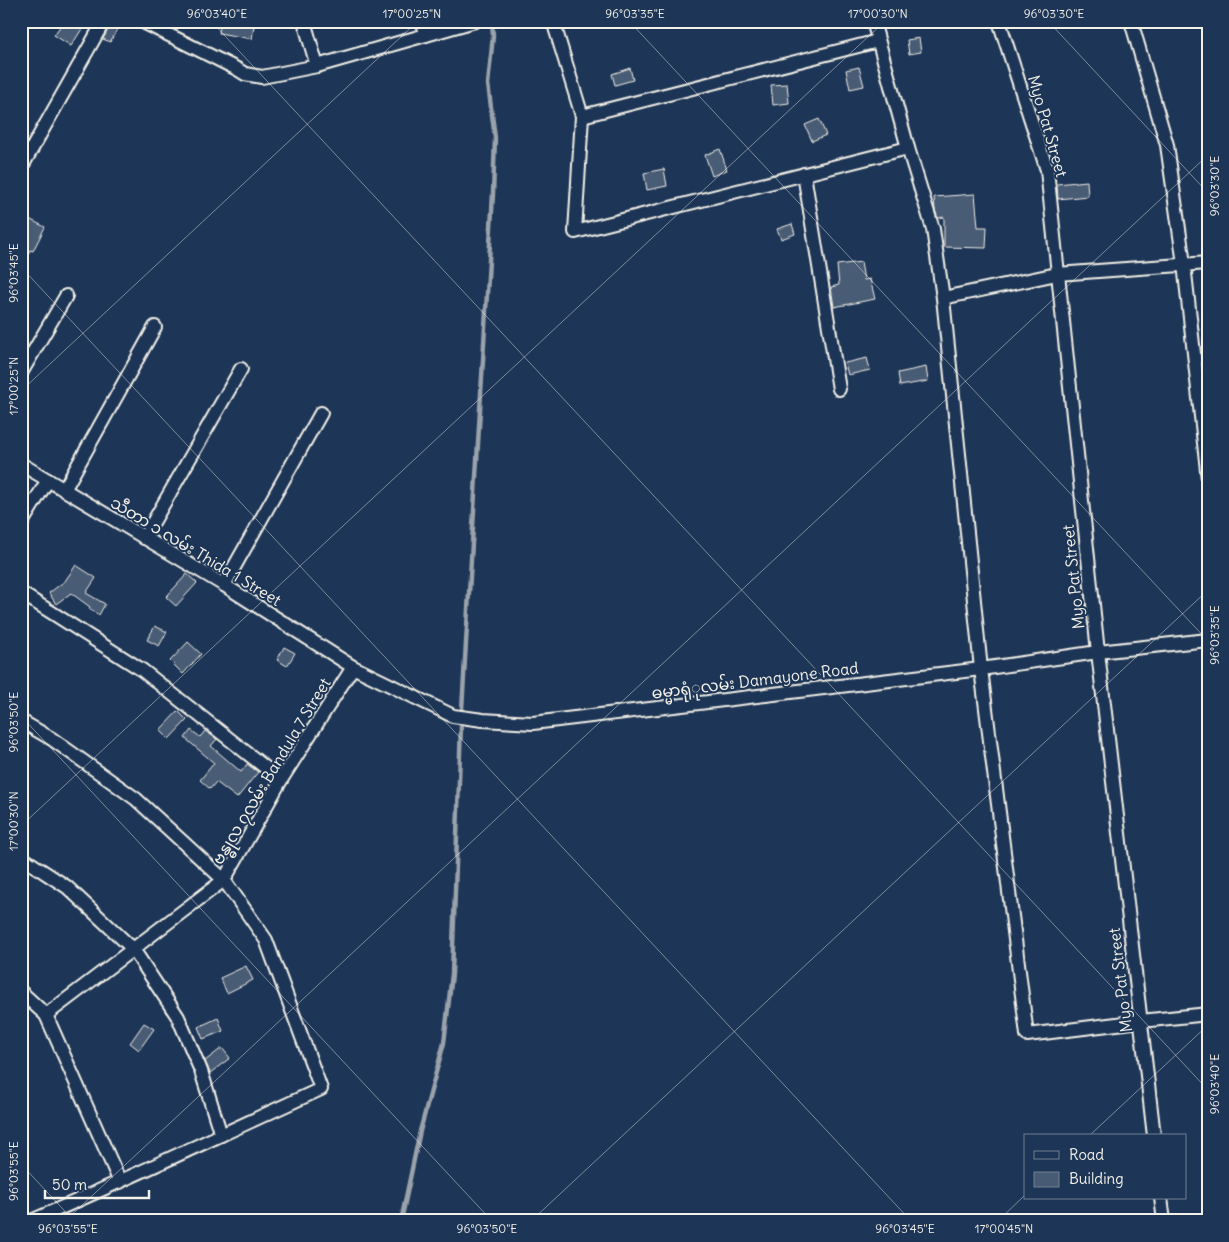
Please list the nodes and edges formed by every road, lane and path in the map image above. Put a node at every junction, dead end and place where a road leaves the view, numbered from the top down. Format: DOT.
graph roads {
  1 [pos="104,21"];
  2 [pos="141,21"];
  3 [pos="304,21"];
  4 [pos="422,21"];
  5 [pos="475,21"];
  6 [pos="553,21"];
  7 [pos="873,21"];
  8 [pos="999,21"];
  9 [pos="1131,21"];
  10 [pos="426,36"];
  11 [pos="878,41"];
  12 [pos="317,66"];
  13 [pos="582,116"];
  14 [pos="908,148"];
  15 [pos="21,168"];
  16 [pos="804,174"];
  17 [pos="1208,263"];
  18 [pos="1184,264"];
  19 [pos="1057,274"];
  20 [pos="66,296"];
  21 [pos="943,298"];
  22 [pos="155,327"];
  23 [pos="240,369"];
  24 [pos="21,373"];
  25 [pos="839,390"];
  26 [pos="320,413"];
  27 [pos="21,464"];
  28 [pos="1208,479"];
  29 [pos="48,480"];
  30 [pos="64,490"];
  31 [pos="21,524"];
  32 [pos="144,538"];
  33 [pos="224,585"];
  34 [pos="21,593"];
  35 [pos="1208,640"];
  36 [pos="1098,652"];
  37 [pos="353,667"];
  38 [pos="981,669"];
  39 [pos="453,716"];
  40 [pos="21,722"];
  41 [pos="281,780"];
  42 [pos="21,858"];
  43 [pos="224,880"];
  44 [pos="133,949"];
  45 [pos="21,992"];
  46 [pos="1208,1014"];
  47 [pos="46,1015"];
  48 [pos="1141,1021"];
  49 [pos="1154,1134"];
  50 [pos="221,1135"];
  51 [pos="120,1182"];
  52 [pos="1161,1200"];
  53 [pos="31,1221"];
  54 [pos="1164,1221"];
  1 -- 15 [label="street"];
  2 -- 12 [label="street"];
  3 -- 12 [label="street"];
  4 -- 10 [label="street"];
  5 -- 10 [label="street"];
  6 -- 13 [label="street"];
  7 -- 11 [label="street"];
  8 -- 19 [label="street, Myo Pat Street"];
  9 -- 18 [label="street"];
  10 -- 12 [label="street"];
  11 -- 13 [label="street"];
  11 -- 14 [label="street"];
  13 -- 16 [label="street"];
  14 -- 16 [label="street"];
  14 -- 21 [label="street"];
  16 -- 25 [label="street"];
  17 -- 18 [label="street"];
  18 -- 19 [label="street"];
  18 -- 28 [label="street"];
  19 -- 21 [label="street"];
  19 -- 36 [label="street, Myo Pat Street"];
  20 -- 24 [label="street"];
  21 -- 38 [label="street"];
  22 -- 30 [label="street"];
  23 -- 32 [label="street"];
  26 -- 33 [label="street"];
  27 -- 29 [label="street, သီတာ ၁ လမ်း Thida 1 Street"];
  29 -- 30 [label="street, သီတာ ၁ လမ်း Thida 1 Street"];
  29 -- 31 [label="street"];
  30 -- 32 [label="street, သီတာ ၁ လမ်း Thida 1 Street"];
  32 -- 33 [label="street, သီတာ ၁ လမ်း Thida 1 Street"];
  33 -- 37 [label="street, သီတာ ၁ လမ်း Thida 1 Street"];
  34 -- 41 [label="street"];
  35 -- 36 [label="street, ဓမ္မာရုံုလမ်း Damayone Road"];
  36 -- 38 [label="street, ဓမ္မာရုံုလမ်း Damayone Road"];
  36 -- 48 [label="street, Myo Pat Street"];
  37 -- 39 [label="street, သီတာ ၁ လမ်း Thida 1 Street"];
  37 -- 41 [label="street, ဗန္ဓုလ ၇လမ်း Bandula 7 Street"];
  38 -- 39 [label="street, ဓမ္မာရုံုလမ်း Damayone Road"];
  38 -- 48 [label="street"];
  40 -- 43 [label="street"];
  41 -- 43 [label="street, ဗန္ဓုလ ၇လမ်း Bandula 7 Street"];
  42 -- 44 [label="street"];
  43 -- 44 [label="street, ဗန္ဓုလ ၇လမ်း Bandula 7 Street"];
  43 -- 50 [label="street"];
  44 -- 47 [label="street, ဗန္ဓုလ ၇လမ်း Bandula 7 Street"];
  44 -- 50 [label="street"];
  45 -- 47 [label="street"];
  46 -- 48 [label="street"];
  47 -- 51 [label="street"];
  48 -- 49 [label="street, Myo Pat Street"];
  50 -- 51 [label="street"];
  51 -- 53 [label="street"];
  52 -- 54 [label="street"];
}
